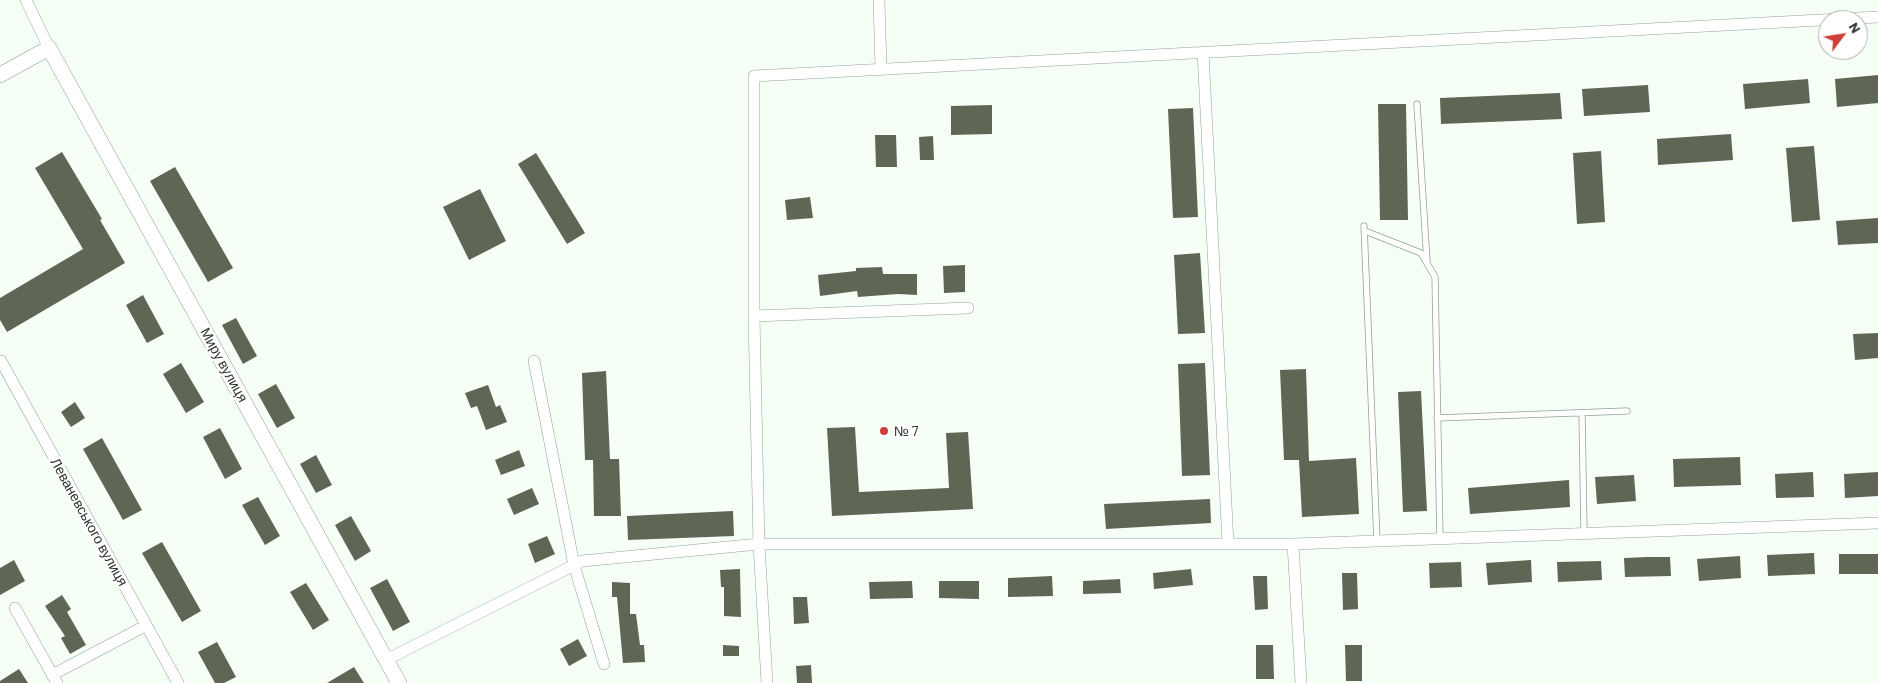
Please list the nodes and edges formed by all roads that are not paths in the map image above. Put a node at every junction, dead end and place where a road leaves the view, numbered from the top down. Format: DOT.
graph roads {
  1 [pos="26,0"];
  2 [pos="880,0"];
  3 [pos="1878,17"];
  4 [pos="49,48"];
  5 [pos="1203,52"];
  6 [pos="882,69"];
  7 [pos="0,75"];
  8 [pos="1417,104"];
  9 [pos="1427,263"];
  10 [pos="968,308"];
  11 [pos="754,316"];
  12 [pos="0,361"];
  13 [pos="534,362"];
  14 [pos="1627,411"];
  15 [pos="1582,413"];
  16 [pos="1437,418"];
  17 [pos="1878,523"];
  18 [pos="1584,533"];
  19 [pos="1440,539"];
  20 [pos="1377,541"];
  21 [pos="759,544"];
  22 [pos="1228,544"];
  23 [pos="1294,544"];
  24 [pos="574,565"];
  25 [pos="15,608"];
  26 [pos="145,626"];
  27 [pos="386,660"];
  28 [pos="604,664"];
  29 [pos="54,679"];
  30 [pos="178,683"];
  31 [pos="399,683"];
  32 [pos="767,683"];
  33 [pos="1301,683"];
  1 -- 4 [label="street"];
  2 -- 6 [label="street"];
  3 -- 5 [label="street"];
  4 -- 7 [label="main road"];
  4 -- 27 [label="main road, Миру вулиця"];
  5 -- 6 [label="street"];
  5 -- 22 [label="street"];
  6 -- 11 [label="street"];
  8 -- 9 [label="lane"];
  9 -- 16 [label="lane"];
  9 -- 20 [label="lane"];
  10 -- 11 [label="street"];
  11 -- 21 [label="street"];
  12 -- 26 [label="street, Леваневського вулиця"];
  13 -- 24 [label="street"];
  14 -- 15 [label="lane"];
  15 -- 16 [label="lane"];
  15 -- 18 [label="lane"];
  16 -- 19 [label="lane"];
  17 -- 18 [label="street"];
  18 -- 19 [label="street"];
  19 -- 20 [label="street"];
  20 -- 23 [label="street"];
  21 -- 22 [label="street"];
  21 -- 24 [label="street"];
  21 -- 32 [label="street"];
  22 -- 23 [label="street"];
  23 -- 33 [label="street"];
  24 -- 27 [label="street"];
  24 -- 28 [label="street"];
  25 -- 29 [label="street"];
  26 -- 29 [label="street"];
  26 -- 30 [label="street, Леваневського вулиця"];
  27 -- 31 [label="main road, Миру вулиця"];
}
